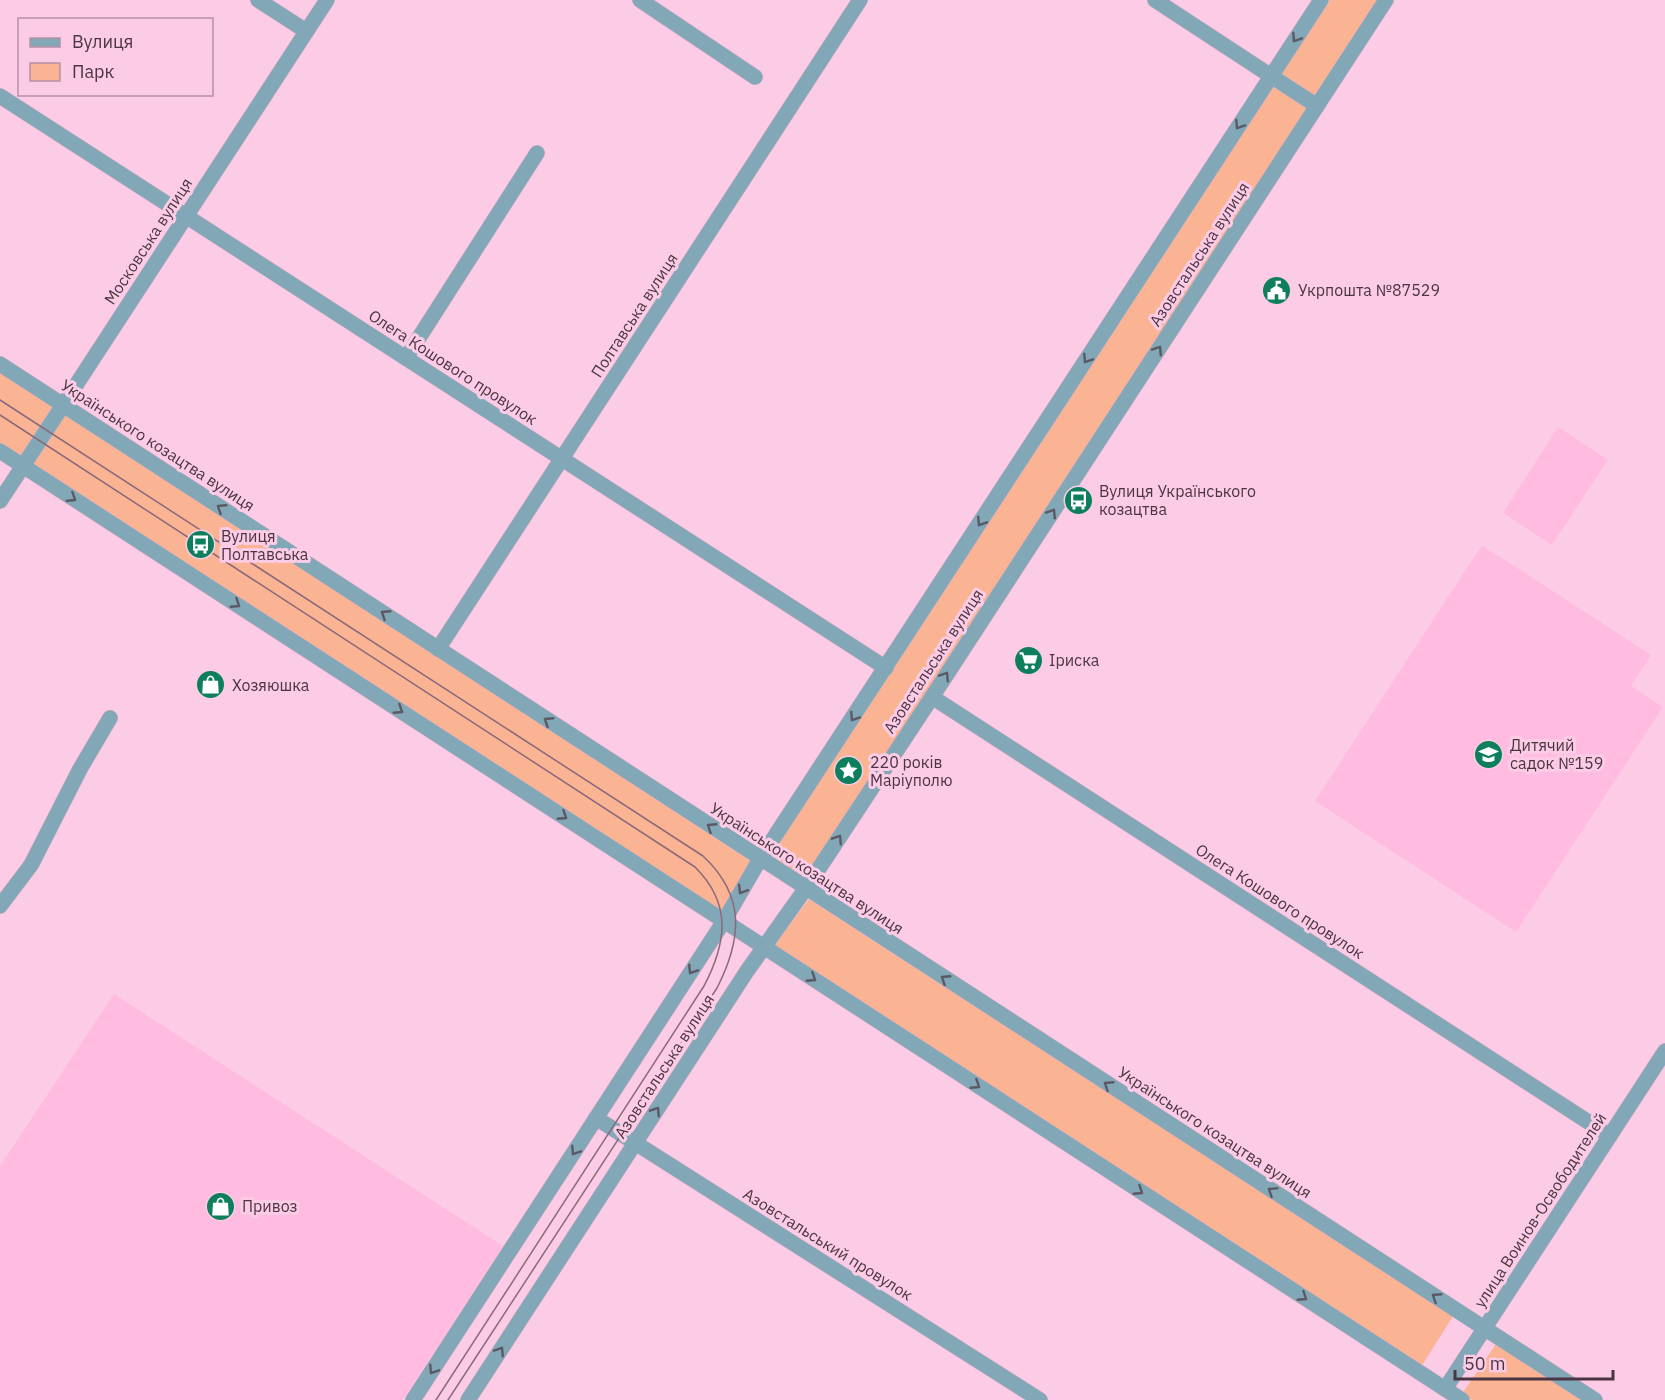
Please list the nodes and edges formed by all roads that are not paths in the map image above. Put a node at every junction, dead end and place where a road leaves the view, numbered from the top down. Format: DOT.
graph roads {
  1 [pos="258,0"];
  2 [pos="327,0"];
  3 [pos="639,0"];
  4 [pos="860,0"];
  5 [pos="1155,0"];
  6 [pos="1321,0"];
  7 [pos="1386,0"];
  8 [pos="306,31"];
  9 [pos="1271,76"];
  10 [pos="755,77"];
  11 [pos="0,96"];
  12 [pos="1317,106"];
  13 [pos="537,153"];
  14 [pos="186,216"];
  15 [pos="406,358"];
  16 [pos="0,364"];
  17 [pos="63,405"];
  18 [pos="0,451"];
  19 [pos="561,458"];
  20 [pos="23,466"];
  21 [pos="0,501"];
  22 [pos="438,649"];
  23 [pos="886,668"];
  24 [pos="932,697"];
  25 [pos="110,718"];
  26 [pos="760,859"];
  27 [pos="806,888"];
  28 [pos="0,906"];
  29 [pos="724,921"];
  30 [pos="763,946"];
  31 [pos="1665,1051"];
  32 [pos="596,1118"];
  33 [pos="1610,1136"];
  34 [pos="635,1143"];
  35 [pos="1485,1328"];
  36 [pos="1445,1389"];
  37 [pos="413,1400"];
  38 [pos="468,1400"];
  39 [pos="1041,1400"];
  40 [pos="1461,1400"];
  41 [pos="1595,1400"];
  1 -- 8 [label="street"];
  2 -- 8 [label="street, Московська вулиця"];
  3 -- 10 [label="street"];
  4 -- 19 [label="street, Полтавська вулиця"];
  5 -- 9 [label="street"];
  6 -- 9 [label="street, Азовстальська вулиця, one-way"];
  7 -- 12 [label="street, Азовстальська вулиця"];
  8 -- 14 [label="street, Московська вулиця"];
  9 -- 12 [label="street"];
  9 -- 23 [label="street, Азовстальська вулиця, one-way"];
  11 -- 14 [label="street, Олега Кошового провулок"];
  24 -- 12 [label="street, Азовстальська вулиця, one-way"];
  13 -- 15 [label="street"];
  14 -- 15 [label="street, Олега Кошового провулок"];
  14 -- 17 [label="street, Московська вулиця"];
  15 -- 19 [label="street, Олега Кошового провулок"];
  16 -- 17 [label="street, Українського козацтва вулиця"];
  17 -- 20 [label="street, Московська вулиця"];
  22 -- 17 [label="street, Українського козацтва вулиця, one-way"];
  18 -- 20 [label="street"];
  19 -- 22 [label="street, Полтавська вулиця"];
  19 -- 23 [label="street, Олега Кошового провулок"];
  20 -- 21 [label="street, Московська вулиця"];
  20 -- 29 [label="street, one-way"];
  26 -- 22 [label="street, Українського козацтва вулиця, one-way"];
  23 -- 26 [label="street, Азовстальська вулиця, one-way"];
  27 -- 24 [label="street, Азовстальська вулиця, one-way"];
  24 -- 33 [label="street, Олега Кошового провулок"];
  25 -- 28 [label="street"];
  26 -- 27 [label="street, Українського козацтва вулиця"];
  26 -- 29 [label="street, Азовстальська вулиця, one-way"];
  27 -- 30 [label="street, Азовстальська вулиця"];
  35 -- 27 [label="street, Українського козацтва вулиця, one-way"];
  29 -- 30 [label="street"];
  29 -- 32 [label="street, Азовстальська вулиця, one-way"];
  34 -- 30 [label="street, Азовстальська вулиця, one-way"];
  30 -- 36 [label="street, one-way"];
  31 -- 33 [label="street, улица Воинов-Освободителей"];
  32 -- 34 [label="street, Азовстальський провулок"];
  32 -- 37 [label="street, Азовстальська вулиця, one-way"];
  33 -- 35 [label="street, улица Воинов-Освободителей"];
  38 -- 34 [label="street, Азовстальська вулиця, one-way"];
  34 -- 39 [label="street, Азовстальський провулок"];
  35 -- 36 [label="street, улица Воинов-Освободителей"];
  35 -- 41 [label="street, Українського козацтва вулиця"];
  36 -- 40 [label="street"];
}
